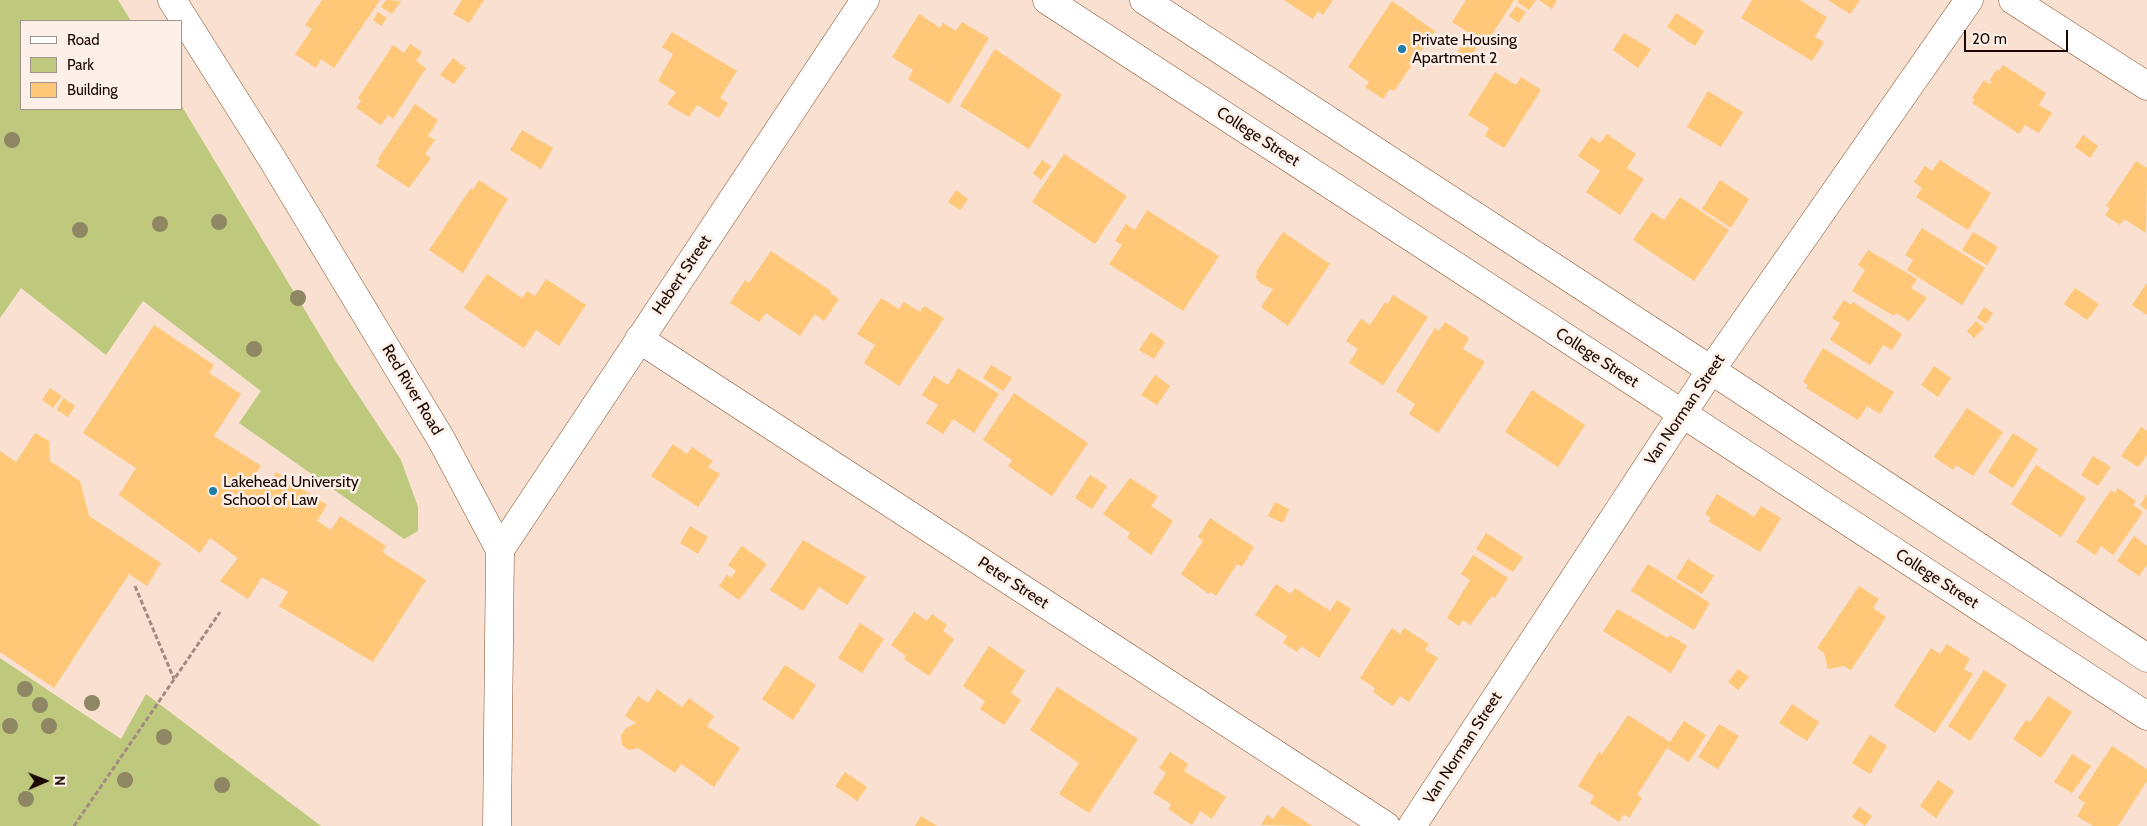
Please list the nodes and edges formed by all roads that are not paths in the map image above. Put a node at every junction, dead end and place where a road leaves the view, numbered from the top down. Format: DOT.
graph roads {
  1 [pos="172,0"];
  2 [pos="865,0"];
  3 [pos="1048,0"];
  4 [pos="1144,0"];
  5 [pos="1969,0"];
  6 [pos="2013,0"];
  7 [pos="2147,86"];
  8 [pos="639,339"];
  9 [pos="1712,370"];
  10 [pos="1682,414"];
  11 [pos="500,550"];
  12 [pos="2147,658"];
  13 [pos="2147,716"];
  14 [pos="497,826"];
  15 [pos="1386,826"];
  16 [pos="1412,826"];
  1 -- 11 [label="street, Red River Road"];
  2 -- 8 [label="street, Hebert Street"];
  3 -- 10 [label="street, College Street"];
  4 -- 9 [label="street"];
  5 -- 9 [label="street, Van Norman Street"];
  6 -- 7 [label="street"];
  8 -- 11 [label="street, Hebert Street"];
  8 -- 15 [label="street, Peter Street"];
  9 -- 10 [label="street, Van Norman Street"];
  9 -- 12 [label="street"];
  10 -- 13 [label="street, College Street"];
  10 -- 16 [label="street, Van Norman Street"];
  11 -- 14 [label="street, Red River Road"];
}
